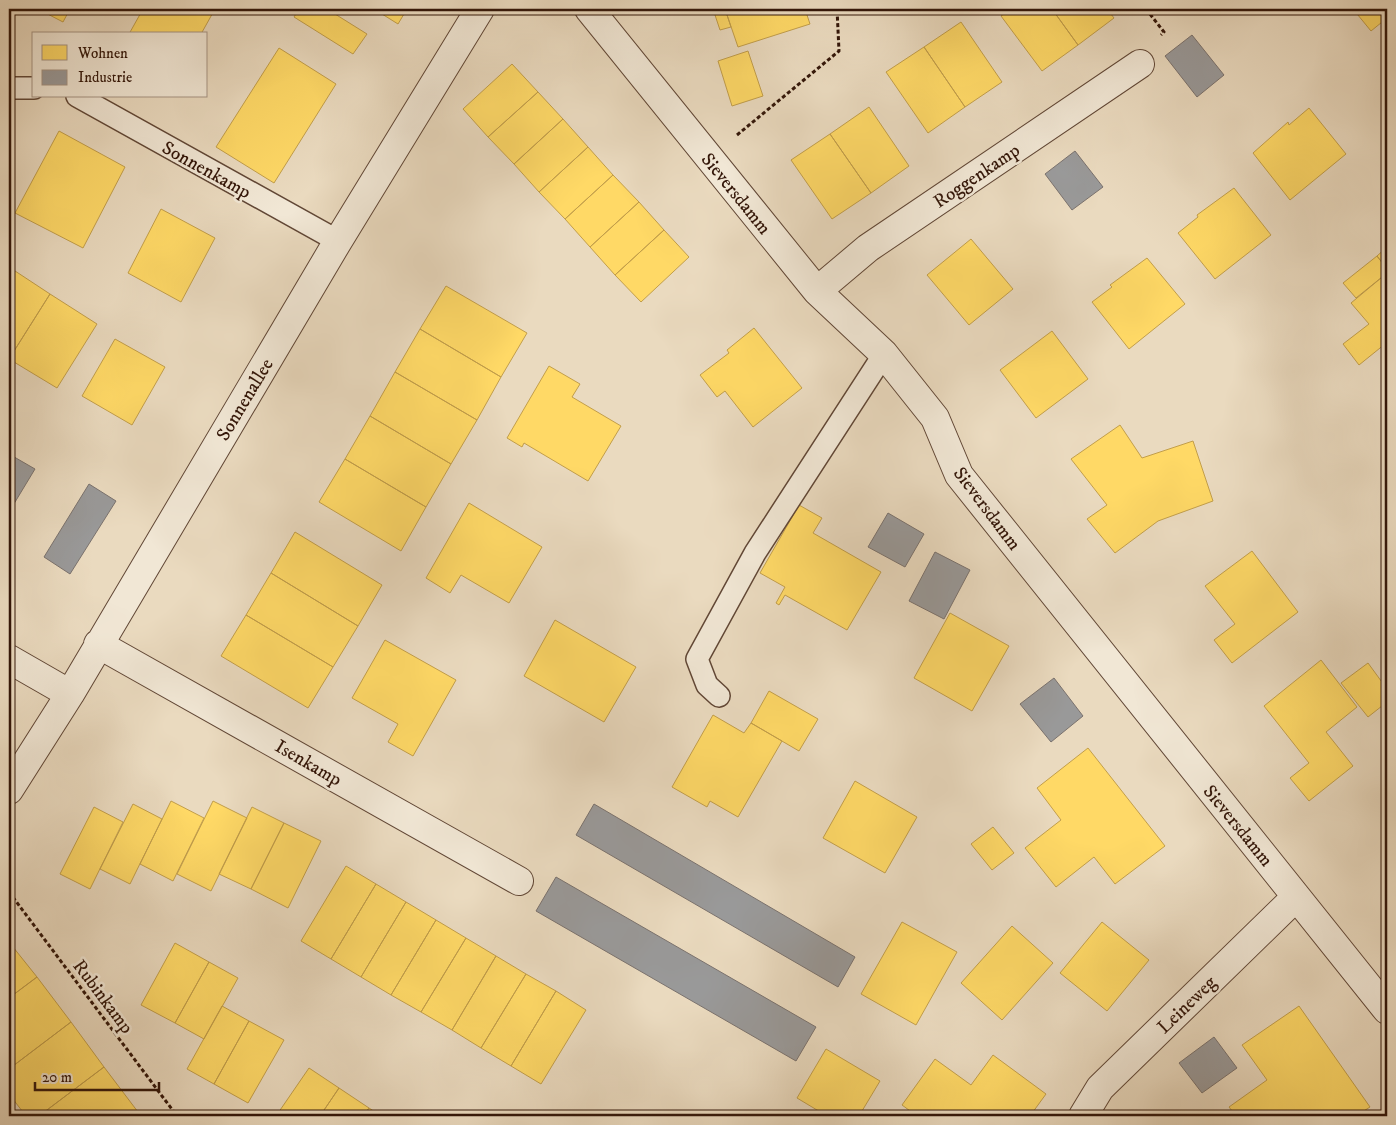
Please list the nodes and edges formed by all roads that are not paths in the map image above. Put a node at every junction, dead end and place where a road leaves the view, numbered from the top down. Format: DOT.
graph roads {
  1 [pos="480,9"];
  2 [pos="589,9"];
  3 [pos="1140,64"];
  4 [pos="9,88"];
  5 [pos="32,88"];
  6 [pos="80,98"];
  7 [pos="338,241"];
  8 [pos="817,291"];
  9 [pos="884,354"];
  10 [pos="98,644"];
  11 [pos="9,659"];
  12 [pos="70,694"];
  13 [pos="719,696"];
  14 [pos="9,790"];
  15 [pos="519,881"];
  16 [pos="1296,897"];
  17 [pos="1387,1010"];
  18 [pos="1083,1116"];
  1 -- 7 [label="street, Sonnenallee"];
  2 -- 8 [label="street, Sieversdamm"];
  3 -- 8 [label="street, Roggenkamp"];
  4 -- 5 [label="lane"];
  6 -- 7 [label="lane, Sonnenkamp"];
  7 -- 10 [label="street, Sonnenallee"];
  8 -- 9 [label="street, Sieversdamm"];
  9 -- 13 [label="lane"];
  9 -- 16 [label="street, Sieversdamm"];
  10 -- 12 [label="street, Sonnenallee"];
  10 -- 15 [label="street, Isenkamp"];
  11 -- 12 [label="street"];
  12 -- 14 [label="street, Sonnenallee"];
  16 -- 17 [label="street, Sieversdamm"];
  16 -- 18 [label="street, Leineweg"];
}
